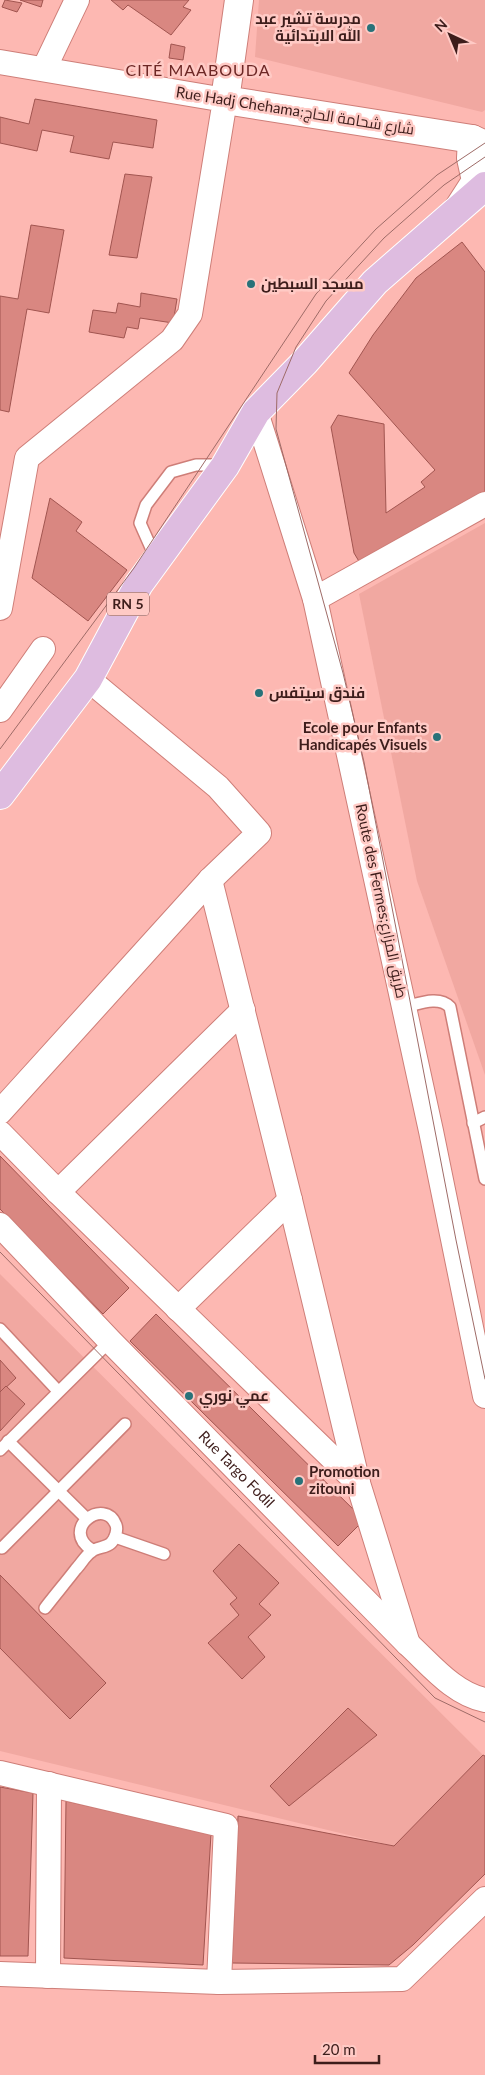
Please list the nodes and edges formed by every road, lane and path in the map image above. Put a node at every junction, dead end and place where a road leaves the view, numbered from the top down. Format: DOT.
graph roads {
  1 [pos="77,0"];
  2 [pos="239,0"];
  3 [pos="0,62"];
  4 [pos="44,69"];
  5 [pos="225,100"];
  6 [pos="478,142"];
  7 [pos="485,186"];
  8 [pos="458,209"];
  9 [pos="256,412"];
  10 [pos="226,466"];
  11 [pos="485,504"];
  12 [pos="157,560"];
  13 [pos="315,599"];
  14 [pos="0,608"];
  15 [pos="43,649"];
  16 [pos="88,679"];
  17 [pos="0,710"];
  18 [pos="0,795"];
  19 [pos="210,880"];
  20 [pos="404,1007"];
  21 [pos="243,1010"];
  22 [pos="0,1112"];
  23 [pos="485,1117"];
  24 [pos="473,1123"];
  25 [pos="0,1133"];
  26 [pos="485,1179"];
  27 [pos="58,1192"];
  28 [pos="290,1200"];
  29 [pos="0,1224"];
  30 [pos="178,1308"];
  31 [pos="0,1329"];
  32 [pos="110,1341"];
  33 [pos="58,1391"];
  34 [pos="485,1396"];
  35 [pos="125,1424"];
  36 [pos="4,1446"];
  37 [pos="358,1483"];
  38 [pos="58,1491"];
  39 [pos="87,1519"];
  40 [pos="116,1537"];
  41 [pos="2,1548"];
  42 [pos="92,1550"];
  43 [pos="164,1554"];
  44 [pos="44,1608"];
  45 [pos="408,1644"];
  46 [pos="485,1700"];
  47 [pos="0,1773"];
  48 [pos="49,1784"];
  49 [pos="485,1898"];
  50 [pos="0,1974"];
  51 [pos="48,1976"];
  52 [pos="219,1982"];
  1 -- 4 [label="street"];
  2 -- 5 [label="street"];
  3 -- 4 [label="street, Rue Hadj Chehama;شارع شحامة الحاج"];
  4 -- 5 [label="street, Rue Hadj Chehama;شارع شحامة الحاج"];
  5 -- 6 [label="street, Rue Hadj Chehama;شارع شحامة الحاج"];
  5 -- 14 [label="street"];
  6 -- 8 [label="street, Rue Hadj Chehama;شارع شحامة الحاج"];
  7 -- 8 [label="main road, RN 5"];
  8 -- 9 [label="main road, RN 5"];
  9 -- 10 [label="main road, RN 5"];
  9 -- 13 [label="street, Route des Fermes;طريق المزارع"];
  10 -- 12 [label="main road, RN 5"];
  10 -- 12 [label="lane"];
  11 -- 13 [label="street"];
  12 -- 16 [label="main road, RN 5"];
  13 -- 20 [label="street, Route des Fermes;طريق المزارع"];
  15 -- 17 [label="street"];
  16 -- 18 [label="main road, RN 5"];
  16 -- 19 [label="street"];
  19 -- 21 [label="street"];
  19 -- 22 [label="street"];
  20 -- 24 [label="lane"];
  20 -- 34 [label="street, Route des Fermes;طريق المزارع"];
  21 -- 27 [label="street"];
  21 -- 28 [label="street"];
  23 -- 24 [label="lane"];
  24 -- 26 [label="lane"];
  25 -- 27 [label="street"];
  27 -- 30 [label="street"];
  28 -- 30 [label="street"];
  28 -- 37 [label="street"];
  29 -- 32 [label="street, Rue Targo Fodil"];
  30 -- 37 [label="street"];
  31 -- 33 [label="lane"];
  32 -- 33 [label="lane"];
  32 -- 45 [label="street, Rue Targo Fodil"];
  33 -- 36 [label="lane"];
  35 -- 38 [label="lane"];
  36 -- 38 [label="lane"];
  37 -- 45 [label="street"];
  38 -- 39 [label="lane"];
  38 -- 41 [label="lane"];
  39 -- 40 [label="lane"];
  39 -- 42 [label="lane"];
  40 -- 42 [label="lane"];
  40 -- 43 [label="lane"];
  42 -- 44 [label="lane"];
  45 -- 46 [label="street, Rue Targo Fodil"];
  47 -- 48 [label="street"];
  48 -- 51 [label="street"];
  48 -- 52 [label="street"];
  49 -- 52 [label="street"];
  50 -- 51 [label="street"];
  51 -- 52 [label="street"];
}
